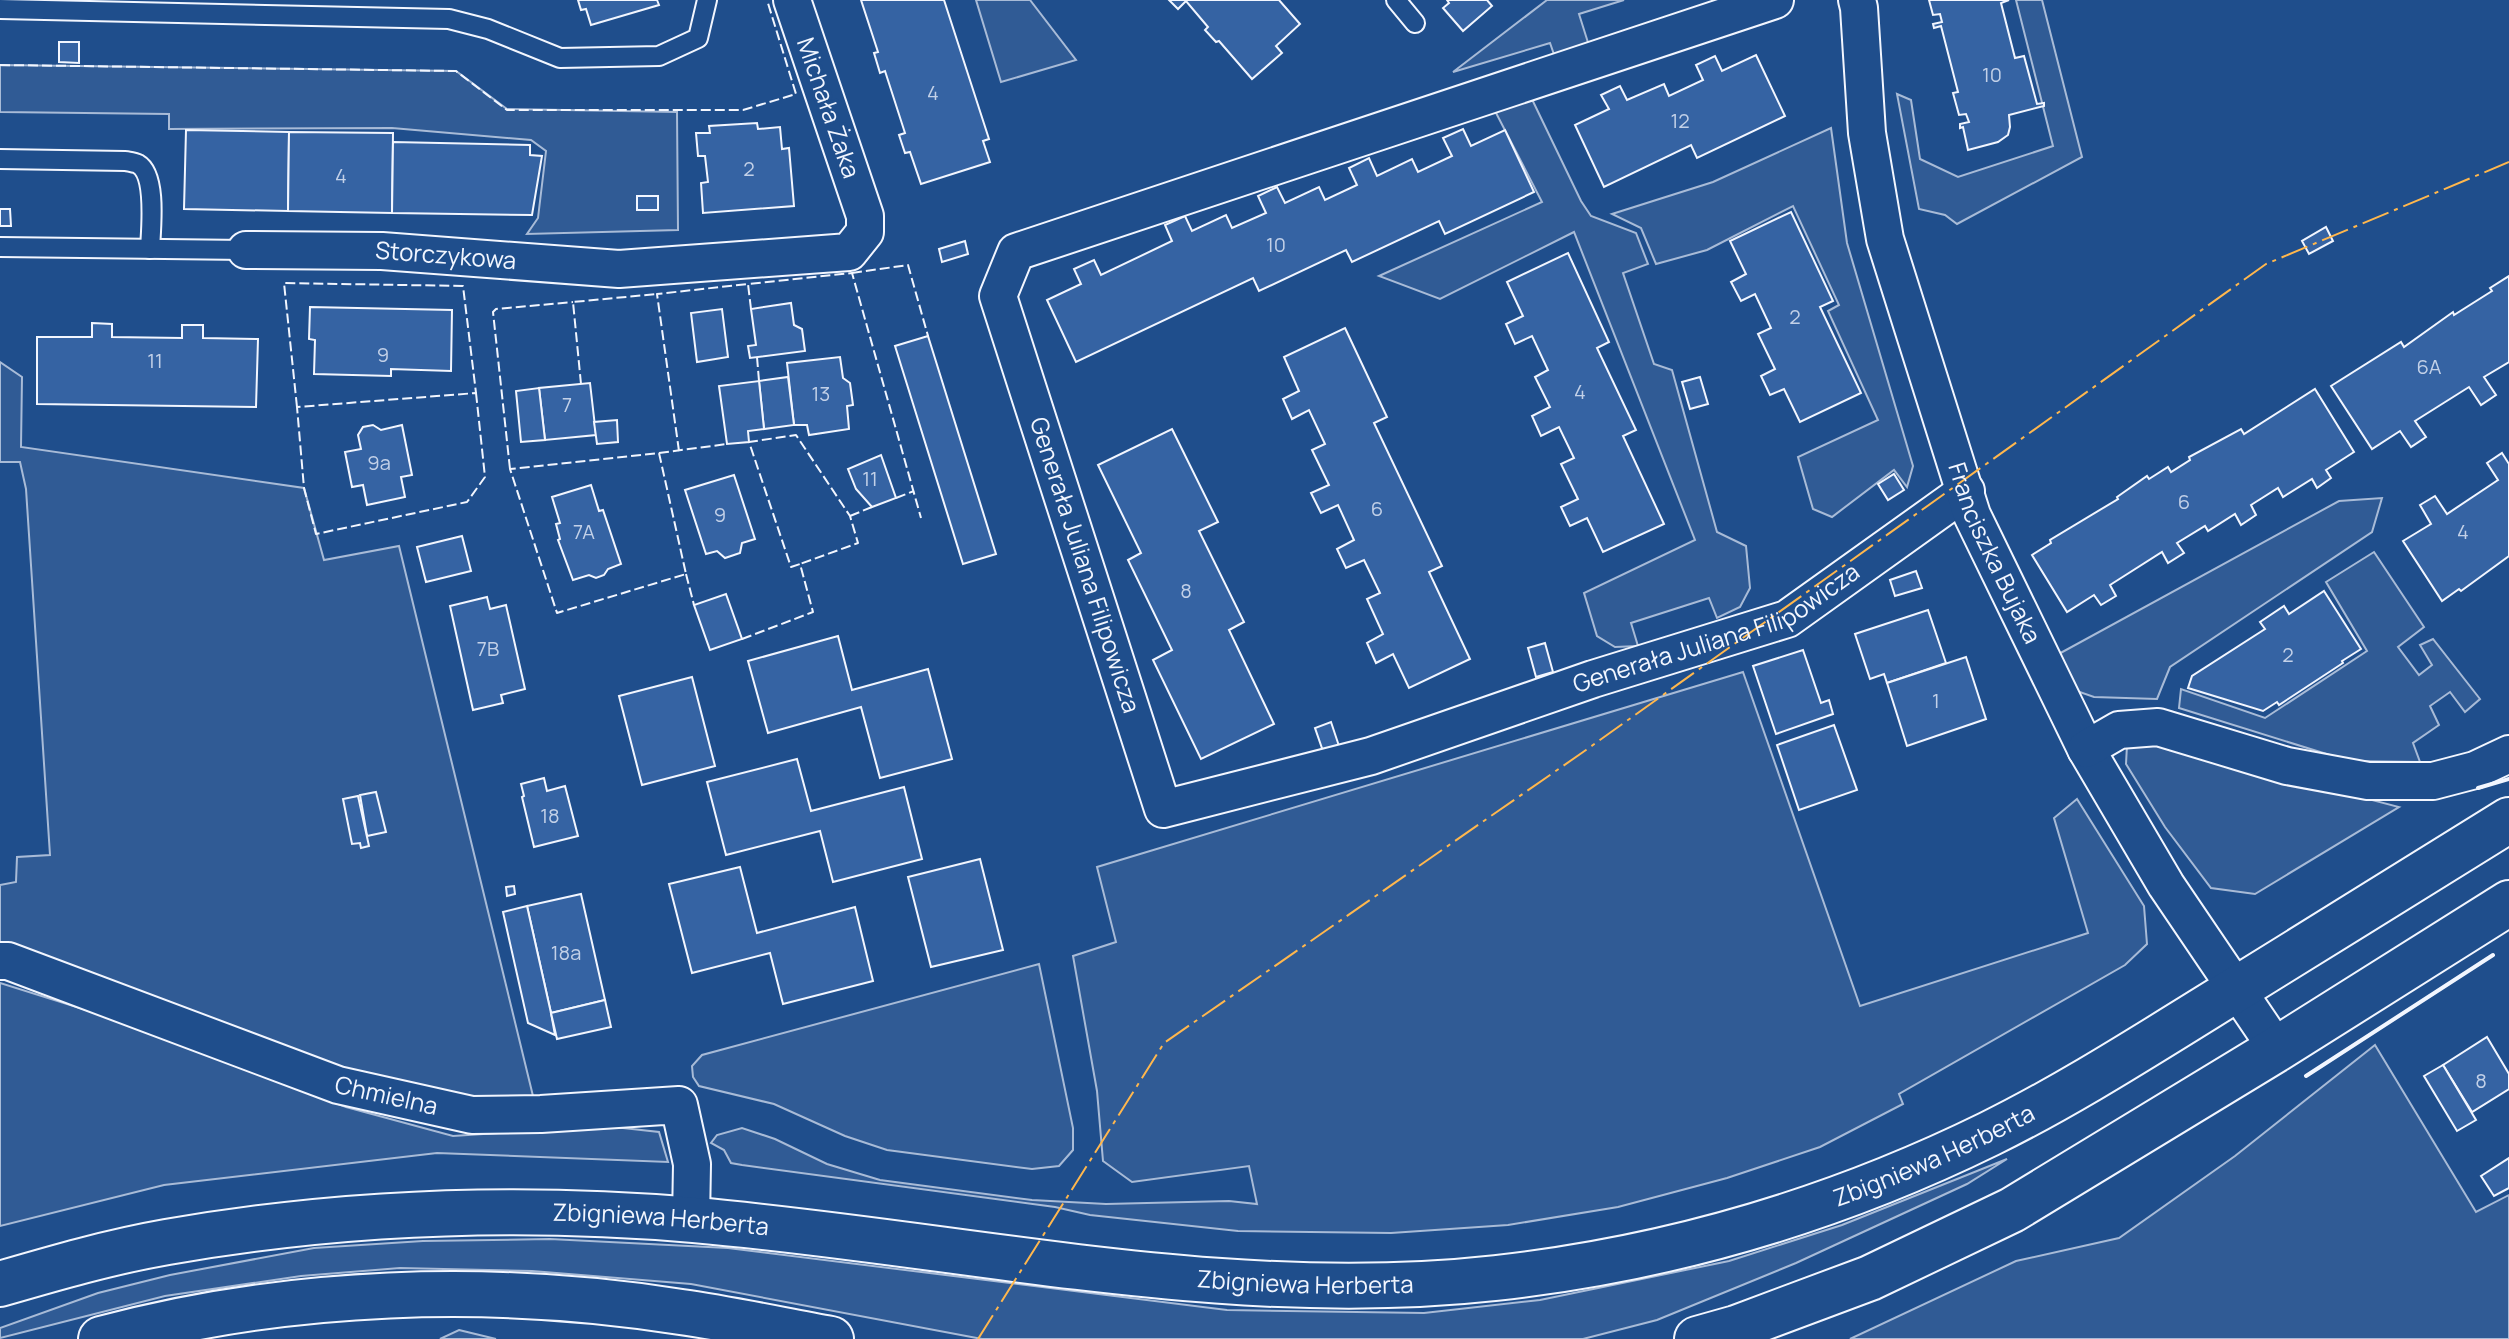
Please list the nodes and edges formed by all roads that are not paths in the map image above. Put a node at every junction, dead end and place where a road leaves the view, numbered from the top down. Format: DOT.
graph roads {
  1 [pos="707,0"];
  2 [pos="792,0"];
  3 [pos="1396,0"];
  4 [pos="1775,0"];
  5 [pos="1857,0"];
  6 [pos="0,9"];
  7 [pos="1415,23"];
  8 [pos="0,159"];
  9 [pos="865,216"];
  10 [pos="0,247"];
  11 [pos="150,249"];
  12 [pos="246,250"];
  13 [pos="1966,491"];
  14 [pos="2086,749"];
  15 [pos="2509,754"];
  16 [pos="2509,820"];
  17 [pos="2509,903"];
  18 [pos="0,961"];
  19 [pos="2237,989"];
  20 [pos="2277,1049"];
  21 [pos="691,1220"];
  22 [pos="0,1284"];
  23 [pos="101,1339"];
  24 [pos="831,1339"];
  25 [pos="1697,1339"];
  1 -- 6 [label="lane"];
  2 -- 9 [label="street, Michała Żaka"];
  3 -- 7 [label="lane"];
  4 -- 13 [label="street, Generała Juliana Filipowicza"];
  5 -- 13 [label="street, Franciszka Bujaka"];
  8 -- 11 [label="lane"];
  9 -- 12 [label="street, Storczykowa"];
  10 -- 11 [label="lane, Storczykowa"];
  11 -- 12 [label="lane, Storczykowa"];
  13 -- 14 [label="street, Franciszka Bujaka"];
  14 -- 15 [label="street"];
  14 -- 19 [label="street, Franciszka Bujaka"];
  16 -- 19 [label="main road, Zbigniewa Herberta"];
  17 -- 20 [label="main road"];
  18 -- 21 [label="street, Chmielna"];
  19 -- 20 [label="street, Franciszka Bujaka"];
  19 -- 21 [label="main road, Zbigniewa Herberta"];
  20 -- 25 [label="main road"];
  21 -- 22 [label="main road, Zbigniewa Herberta"];
  23 -- 24 [label="main road"];
}
